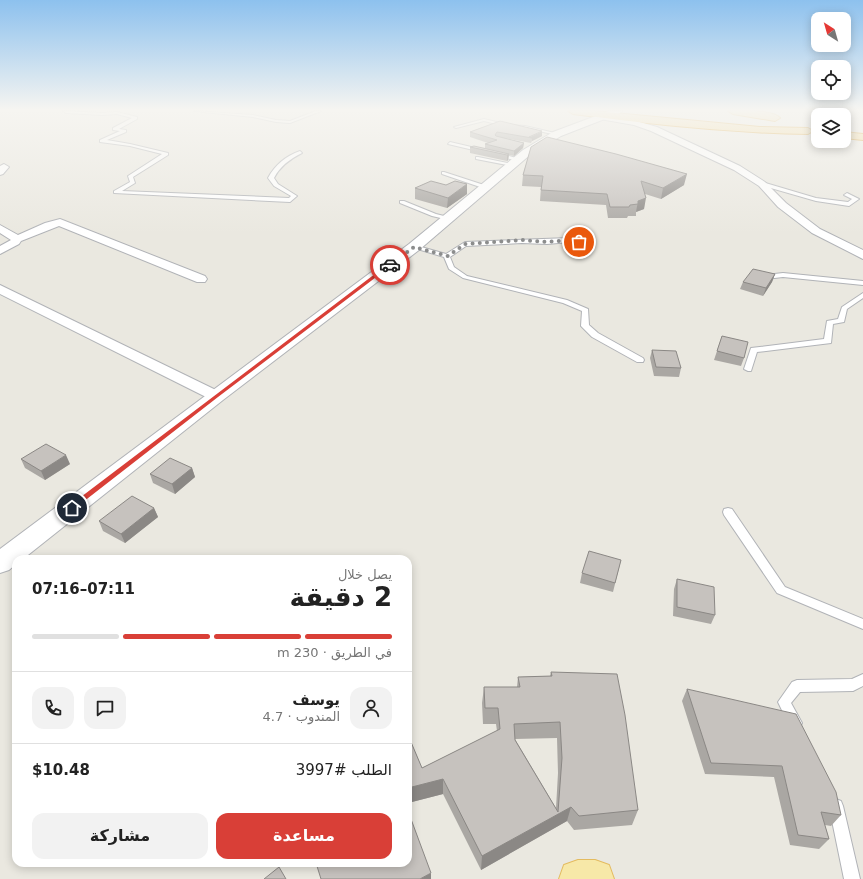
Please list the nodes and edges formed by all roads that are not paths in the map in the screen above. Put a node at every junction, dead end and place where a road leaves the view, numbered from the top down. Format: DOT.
graph roads {
  1 [pos="158,152"];
  2 [pos="300,152"];
  3 [pos="505,152"];
  4 [pos="528,152"];
  5 [pos="703,152"];
  6 [pos="523,155"];
  7 [pos="478,158"];
  8 [pos="444,173"];
  9 [pos="762,184"];
  10 [pos="485,187"];
  11 [pos="847,196"];
  12 [pos="402,202"];
  13 [pos="449,218"];
  14 [pos="0,228"];
  15 [pos="17,239"];
  16 [pos="588,244"];
  17 [pos="414,247"];
  18 [pos="0,251"];
  19 [pos="448,256"];
  20 [pos="863,256"];
  21 [pos="766,277"];
  22 [pos="201,279"];
  23 [pos="863,283"];
  24 [pos="0,289"];
  25 [pos="863,295"];
  26 [pos="640,360"];
  27 [pos="748,369"];
  28 [pos="216,396"];
  29 [pos="728,512"];
  30 [pos="0,563"];
  31 [pos="863,624"];
  32 [pos="863,680"];
  33 [pos="802,738"];
  34 [pos="832,794"];
  35 [pos="578,879"];
  36 [pos="595,879"];
  37 [pos="852,879"];
  1 -- 2 [label="lane"];
  3 -- 6 [label="lane"];
  4 -- 6 [label="street"];
  5 -- 9 [label="street"];
  6 -- 7 [label="lane"];
  6 -- 10 [label="street"];
  8 -- 10 [label="lane"];
  9 -- 11 [label="lane"];
  9 -- 20 [label="street"];
  10 -- 13 [label="street"];
  12 -- 13 [label="lane"];
  13 -- 17 [label="street"];
  14 -- 15 [label="street"];
  15 -- 18 [label="street"];
  15 -- 22 [label="street"];
  16 -- 19 [label="lane"];
  17 -- 19 [label="lane"];
  17 -- 28 [label="street"];
  19 -- 26 [label="lane"];
  21 -- 23 [label="lane"];
  24 -- 28 [label="street"];
  25 -- 27 [label="lane"];
  28 -- 30 [label="street"];
  29 -- 31 [label="lane"];
  32 -- 33 [label="lane"];
  34 -- 37 [label="lane"];
  35 -- 36 [label="main road"];
}
